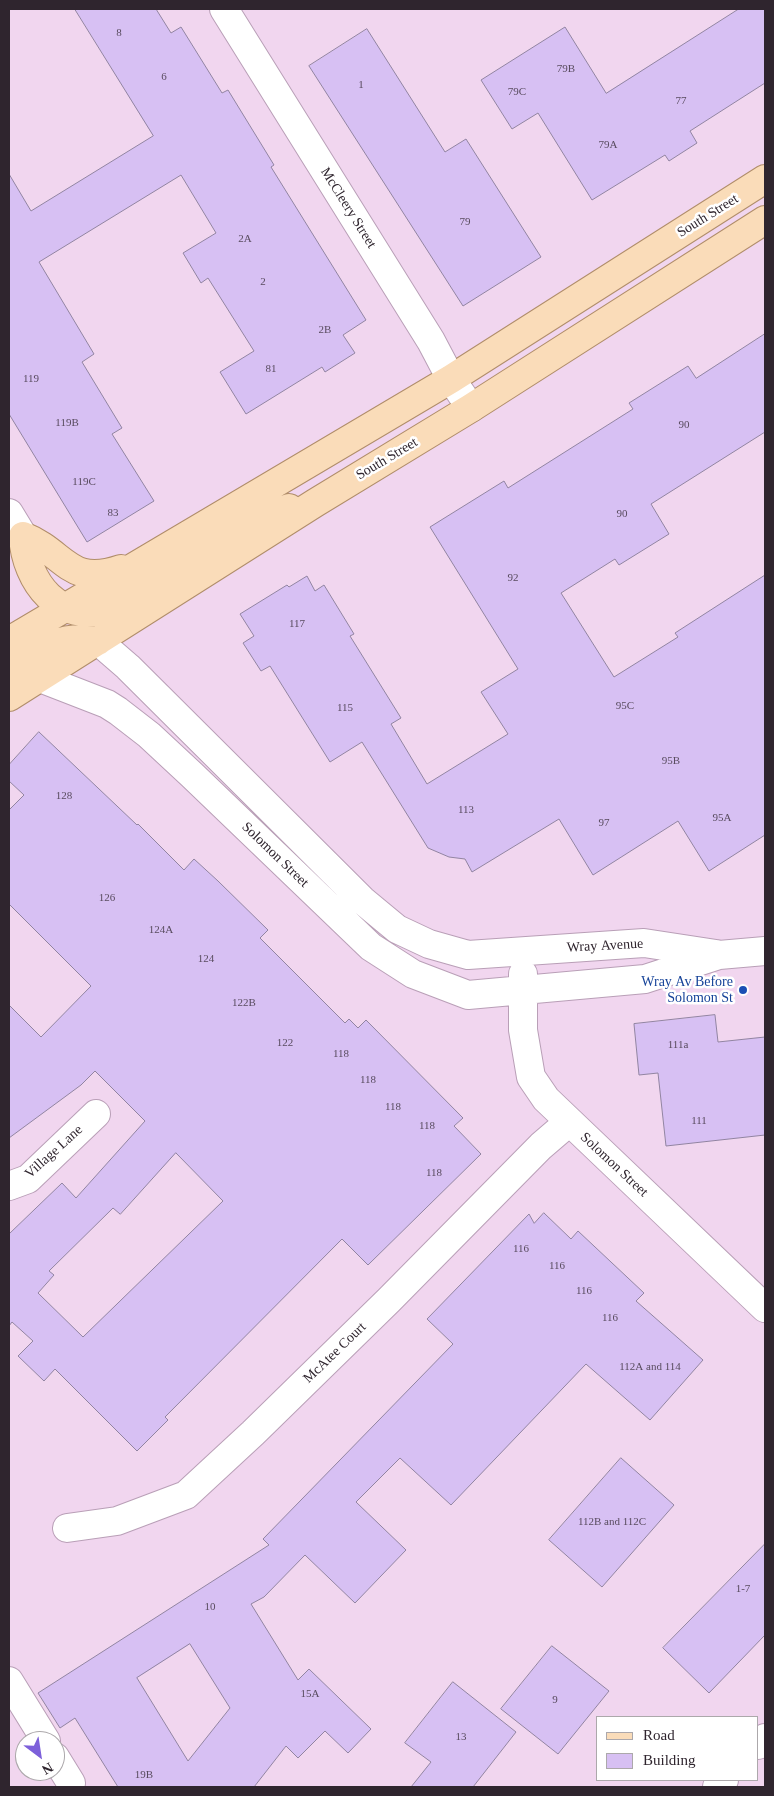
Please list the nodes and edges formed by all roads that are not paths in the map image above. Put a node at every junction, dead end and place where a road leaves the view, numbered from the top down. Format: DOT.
graph roads {
  1 [pos="224,9"];
  2 [pos="765,179"];
  3 [pos="765,220"];
  4 [pos="451,379"];
  5 [pos="471,408"];
  6 [pos="315,503"];
  7 [pos="9,513"];
  8 [pos="23,536"];
  9 [pos="60,558"];
  10 [pos="140,562"];
  11 [pos="34,576"];
  12 [pos="77,607"];
  13 [pos="19,636"];
  14 [pos="98,641"];
  15 [pos="9,669"];
  16 [pos="40,678"];
  17 [pos="9,697"];
  18 [pos="520,951"];
  19 [pos="765,951"];
  20 [pos="720,955"];
  21 [pos="524,991"];
  22 [pos="96,1114"];
  23 [pos="569,1122"];
  24 [pos="9,1186"];
  25 [pos="765,1308"];
  26 [pos="68,1528"];
  27 [pos="9,1681"];
  28 [pos="40,1731"];
  29 [pos="65,1773"];
  30 [pos="71,1783"];
  1 -- 4 [label="street, McCleery Street"];
  2 -- 4 [label="main road, South Street"];
  3 -- 5 [label="main road, South Street"];
  4 -- 5 [label="street, McCleery Street"];
  4 -- 10 [label="main road, South Street"];
  5 -- 6 [label="main road, South Street"];
  6 -- 12 [label="main road"];
  6 -- 14 [label="main road, South Street"];
  7 -- 8 [label="street"];
  8 -- 9 [label="main road"];
  8 -- 11 [label="main road"];
  9 -- 10 [label="main road"];
  9 -- 12 [label="main road"];
  10 -- 12 [label="main road, South Street"];
  11 -- 12 [label="main road"];
  11 -- 13 [label="main road"];
  12 -- 13 [label="main road, South Street"];
  12 -- 14 [label="main road"];
  14 -- 15 [label="main road"];
  14 -- 16 [label="main road, South Street"];
  14 -- 18 [label="street"];
  16 -- 17 [label="main road, South Street"];
  16 -- 21 [label="street, Solomon Street"];
  18 -- 20 [label="street, Wray Avenue"];
  18 -- 21 [label="street, Solomon Street"];
  19 -- 20 [label="street, Wray Avenue"];
  20 -- 21 [label="street, Wray Avenue"];
  21 -- 23 [label="street, Solomon Street"];
  22 -- 24 [label="street, Village Lane"];
  23 -- 25 [label="street, Solomon Street"];
  23 -- 26 [label="street, McAtee Court"];
  27 -- 28 [label="street"];
  29 -- 30 [label="street"];
}
